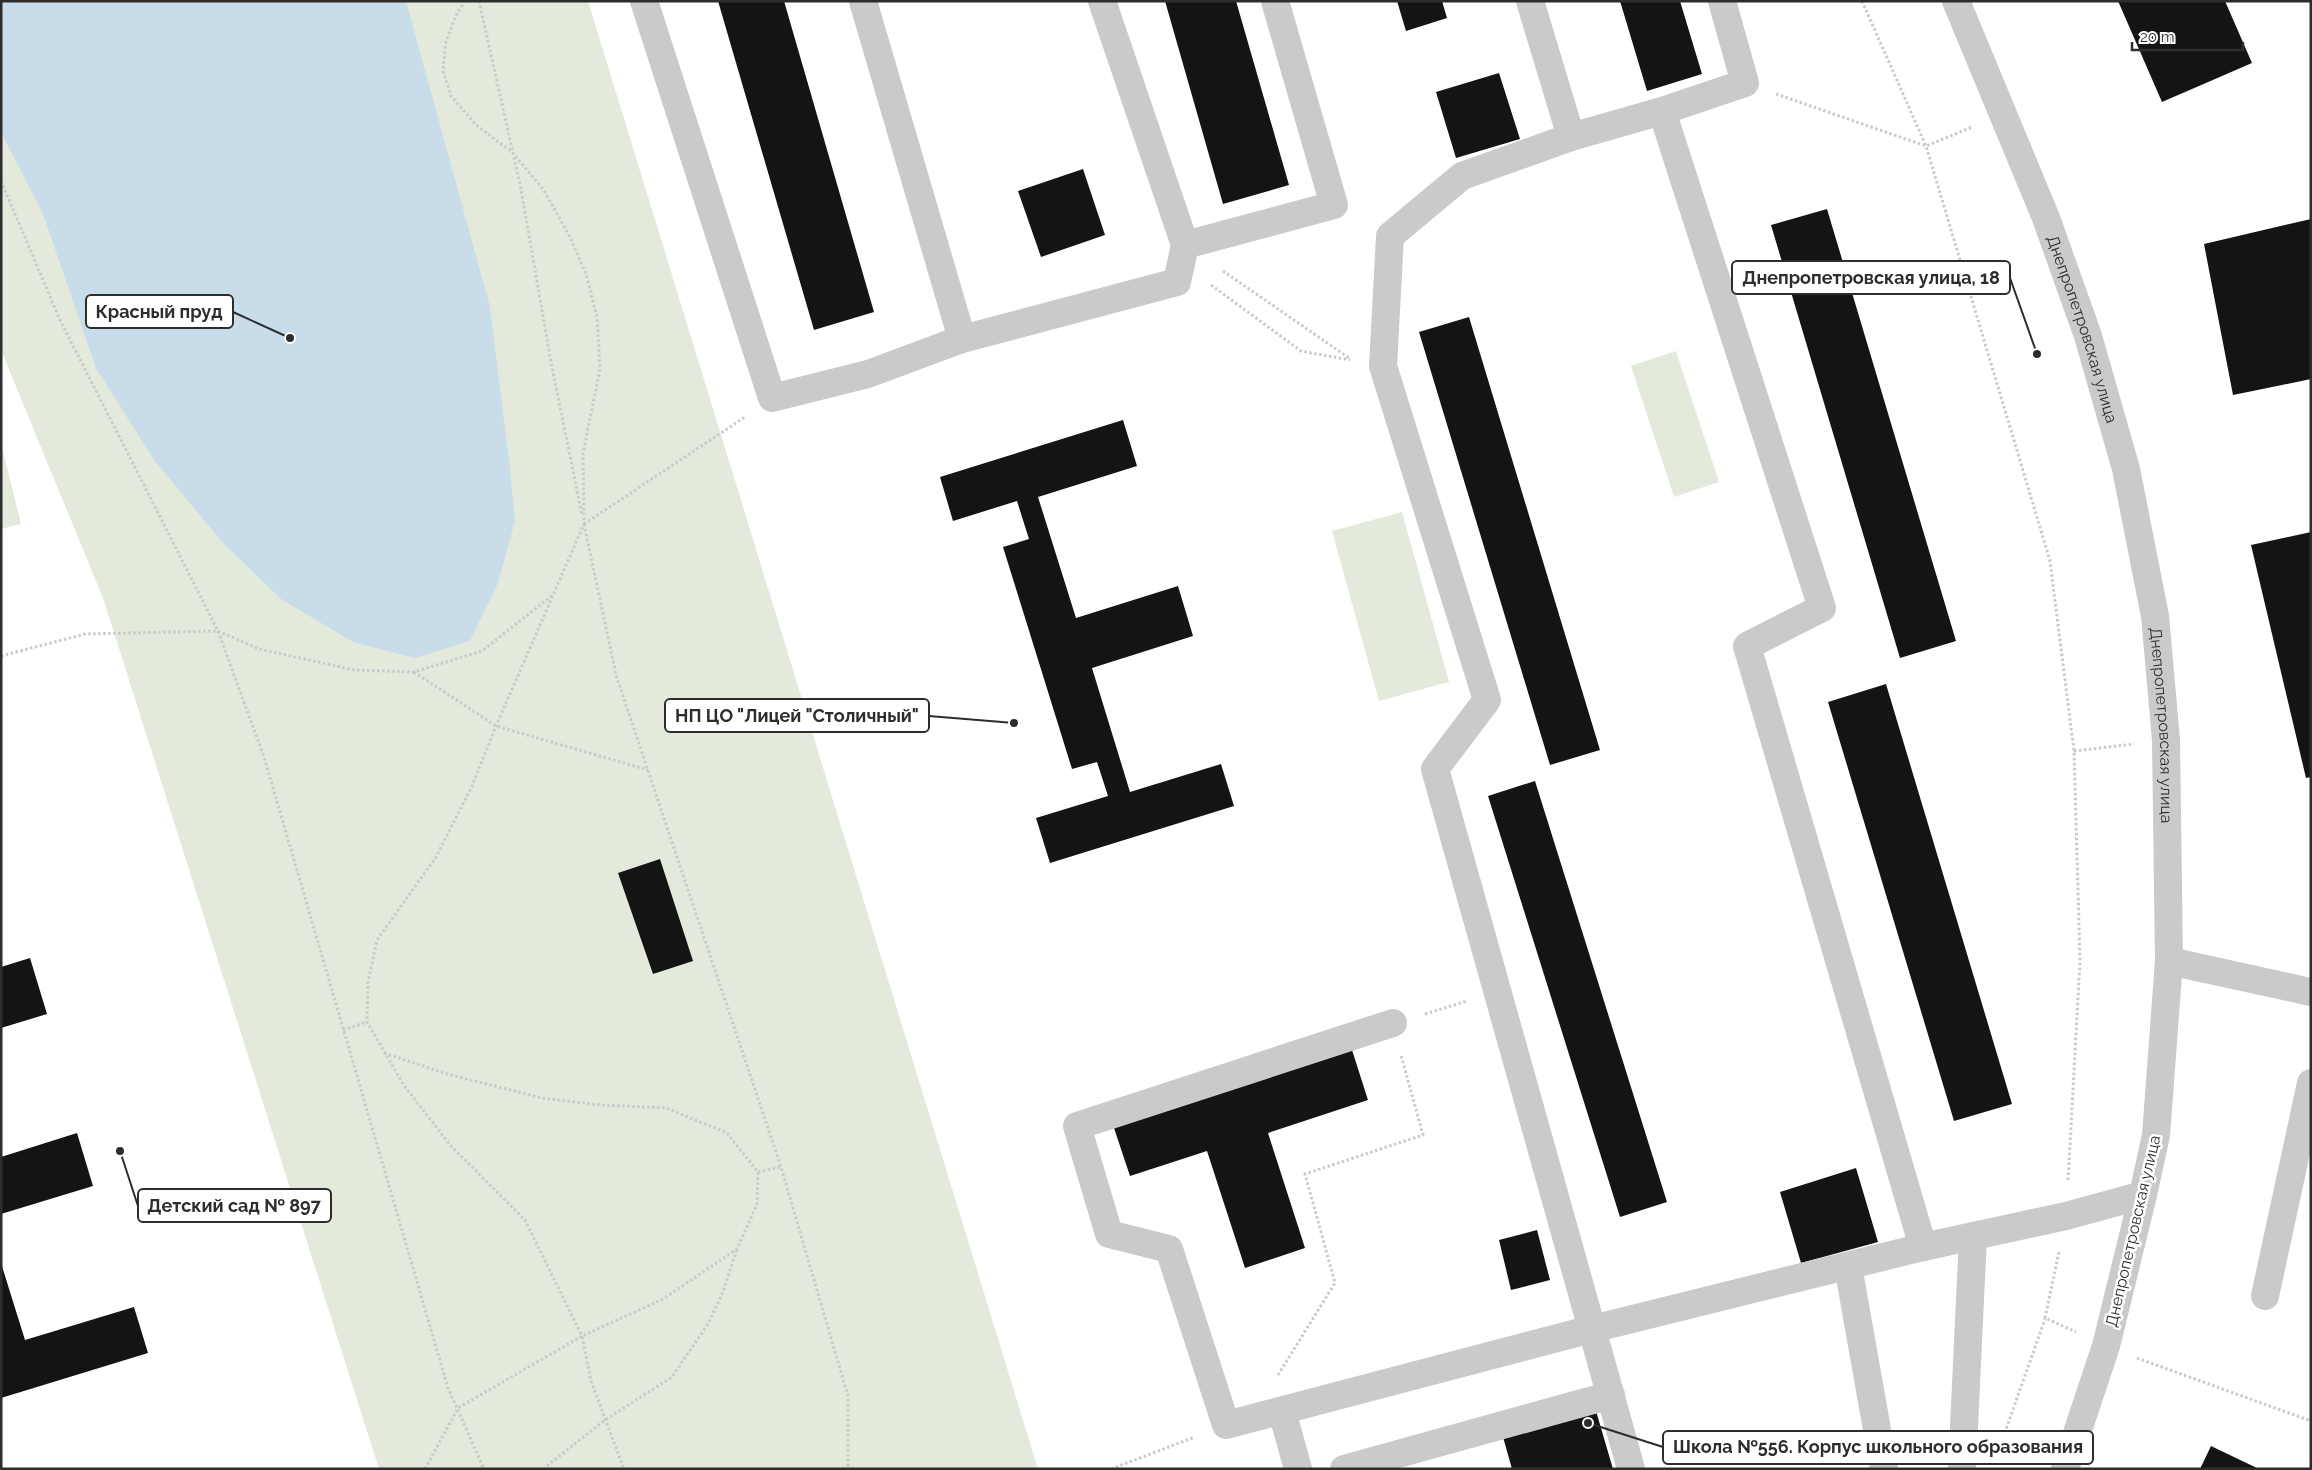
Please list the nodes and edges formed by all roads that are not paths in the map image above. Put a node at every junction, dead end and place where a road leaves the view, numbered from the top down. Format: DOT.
graph roads {
  1 [pos="644,1"];
  2 [pos="863,1"];
  3 [pos="1102,1"];
  4 [pos="1275,1"];
  5 [pos="1530,1"];
  6 [pos="1722,1"];
  7 [pos="1956,1"];
  8 [pos="1662,111"];
  9 [pos="1571,137"];
  10 [pos="1183,255"];
  11 [pos="962,339"];
  12 [pos="2169,961"];
  13 [pos="2311,992"];
  14 [pos="1393,1023"];
  15 [pos="2311,1083"];
  16 [pos="2143,1195"];
  17 [pos="1972,1236"];
  18 [pos="1923,1247"];
  19 [pos="1848,1266"];
  20 [pos="2266,1296"];
  21 [pos="1592,1329"];
  22 [pos="1611,1395"];
  23 [pos="1282,1411"];
  24 [pos="1298,1469"];
  25 [pos="1344,1469"];
  26 [pos="1631,1469"];
  27 [pos="1884,1469"];
  28 [pos="1962,1469"];
  29 [pos="2065,1469"];
  1 -- 11 [label="street"];
  2 -- 11 [label="street"];
  3 -- 10 [label="street"];
  4 -- 10 [label="street"];
  5 -- 9 [label="street"];
  6 -- 8 [label="street"];
  7 -- 12 [label="street, Днепропетровская улица"];
  8 -- 9 [label="street"];
  8 -- 18 [label="street"];
  9 -- 21 [label="street"];
  10 -- 11 [label="street"];
  12 -- 13 [label="street"];
  12 -- 16 [label="street, Днепропетровская улица"];
  14 -- 23 [label="street"];
  15 -- 20 [label="street"];
  16 -- 17 [label="street"];
  16 -- 29 [label="street, Днепропетровская улица"];
  17 -- 18 [label="street"];
  17 -- 28 [label="street"];
  18 -- 19 [label="street"];
  19 -- 21 [label="street"];
  19 -- 27 [label="street"];
  21 -- 22 [label="street"];
  21 -- 23 [label="street"];
  22 -- 25 [label="street"];
  22 -- 26 [label="street"];
  23 -- 24 [label="street"];
}
